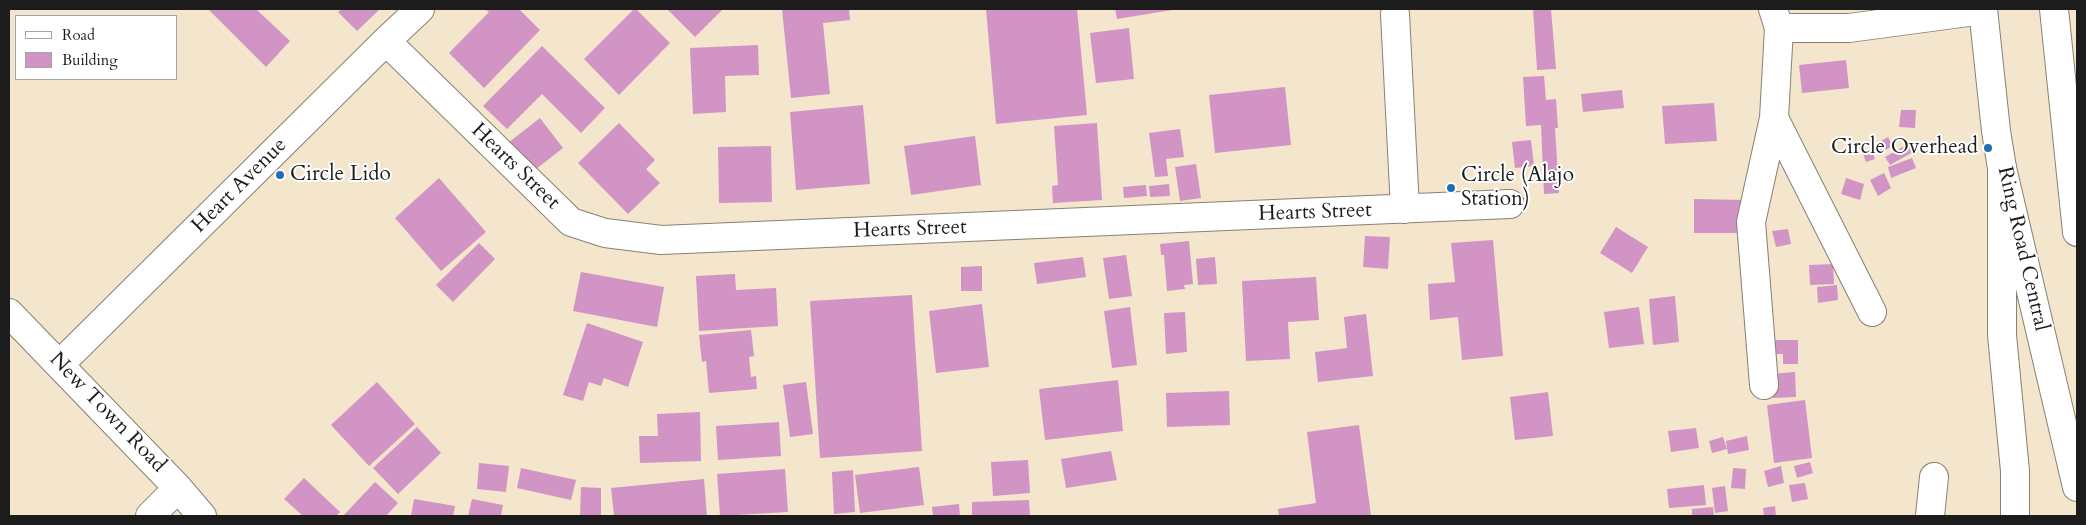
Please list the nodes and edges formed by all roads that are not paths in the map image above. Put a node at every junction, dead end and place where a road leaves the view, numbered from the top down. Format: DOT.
graph roads {
  1 [pos="420,9"];
  2 [pos="1983,9"];
  3 [pos="2054,9"];
  4 [pos="1396,14"];
  5 [pos="1776,18"];
  6 [pos="386,41"];
  7 [pos="1774,118"];
  8 [pos="2002,168"];
  9 [pos="1510,204"];
  10 [pos="1405,209"];
  11 [pos="2077,232"];
  12 [pos="1872,312"];
  13 [pos="9,313"];
  14 [pos="60,364"];
  15 [pos="1764,385"];
  16 [pos="1934,477"];
  17 [pos="2077,487"];
  18 [pos="178,488"];
  19 [pos="150,516"];
  20 [pos="202,516"];
  21 [pos="1930,516"];
  22 [pos="2015,516"];
  1 -- 6 [label="main road, Heart Avenue"];
  2 -- 5 [label="main road"];
  2 -- 8 [label="main road, Ring Road Central"];
  3 -- 11 [label="main road"];
  4 -- 10 [label="main road"];
  5 -- 7 [label="main road"];
  6 -- 10 [label="main road, Hearts Street"];
  6 -- 14 [label="main road, Heart Avenue"];
  7 -- 12 [label="main road"];
  7 -- 15 [label="main road"];
  8 -- 17 [label="main road, Ring Road Central"];
  8 -- 22 [label="main road"];
  9 -- 10 [label="main road, Hearts Street"];
  13 -- 14 [label="main road, New Town Road"];
  14 -- 18 [label="main road, New Town Road"];
  16 -- 21 [label="main road"];
  18 -- 19 [label="main road"];
  18 -- 20 [label="main road, New Town Road"];
}
